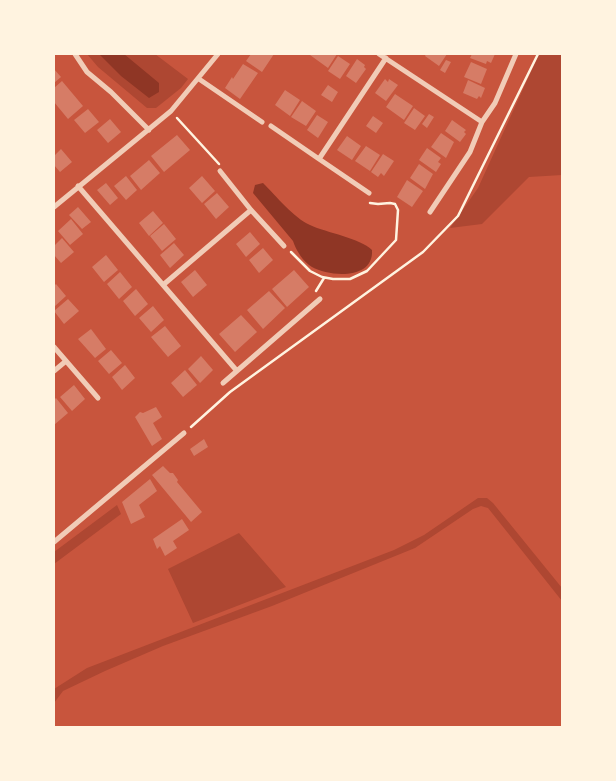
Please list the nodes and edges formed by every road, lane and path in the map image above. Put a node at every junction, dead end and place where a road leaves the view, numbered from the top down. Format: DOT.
graph roads {
  1 [pos="74,54"];
  2 [pos="218,54"];
  3 [pos="379,54"];
  4 [pos="516,54"];
  5 [pos="538,54"];
  6 [pos="386,58"];
  7 [pos="199,79"];
  8 [pos="171,111"];
  9 [pos="262,122"];
  10 [pos="482,122"];
  11 [pos="271,126"];
  12 [pos="149,130"];
  13 [pos="318,159"];
  14 [pos="222,170"];
  15 [pos="78,186"];
  16 [pos="369,193"];
  17 [pos="363,198"];
  18 [pos="54,207"];
  19 [pos="251,210"];
  20 [pos="430,212"];
  21 [pos="286,245"];
  22 [pos="324,278"];
  23 [pos="163,285"];
  24 [pos="320,298"];
  25 [pos="54,347"];
  26 [pos="66,361"];
  27 [pos="54,371"];
  28 [pos="237,371"];
  29 [pos="223,383"];
  30 [pos="98,398"];
  31 [pos="184,433"];
  32 [pos="54,542"];
  1 -- 12 [label="street"];
  2 -- 7 [label="street"];
  3 -- 6 [label="street"];
  4 -- 10 [label="street"];
  5 -- 31 [label="path"];
  6 -- 10 [label="street"];
  6 -- 13 [label="street"];
  7 -- 8 [label="street"];
  7 -- 9 [label="street"];
  8 -- 12 [label="street"];
  8 -- 14 [label="path"];
  10 -- 20 [label="street"];
  11 -- 13 [label="street"];
  12 -- 15 [label="street"];
  13 -- 16 [label="street"];
  14 -- 19 [label="street"];
  15 -- 18 [label="street"];
  15 -- 23 [label="street"];
  17 -- 22 [label="path"];
  19 -- 21 [label="street"];
  19 -- 23 [label="street"];
  21 -- 22 [label="path"];
  22 -- 24 [label="path"];
  23 -- 28 [label="street"];
  24 -- 28 [label="street"];
  25 -- 26 [label="street"];
  26 -- 27 [label="street"];
  26 -- 30 [label="street"];
  28 -- 29 [label="street"];
  31 -- 32 [label="street"];
}
